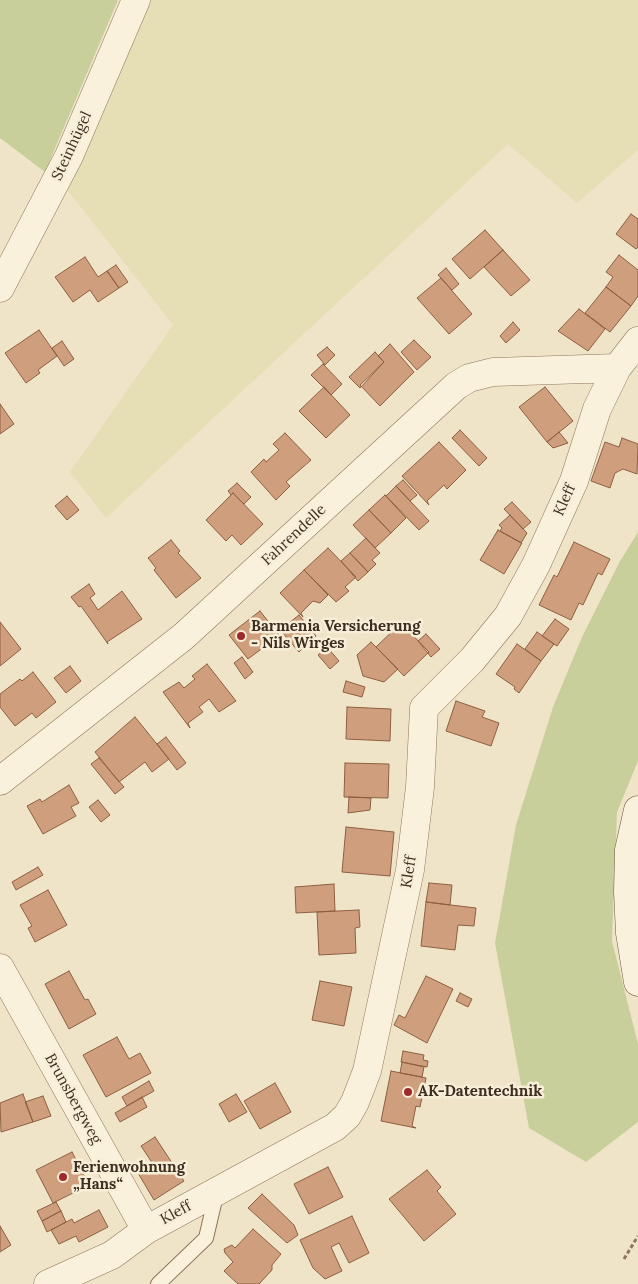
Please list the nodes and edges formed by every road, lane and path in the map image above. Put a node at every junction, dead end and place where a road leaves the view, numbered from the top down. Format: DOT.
graph roads {
  1 [pos="136,0"];
  2 [pos="0,288"];
  3 [pos="638,340"];
  4 [pos="617,368"];
  5 [pos="0,781"];
  6 [pos="638,810"];
  7 [pos="0,968"];
  8 [pos="638,982"];
  9 [pos="217,1190"];
  10 [pos="146,1230"];
  11 [pos="638,1236"];
  12 [pos="624,1259"];
  13 [pos="48,1284"];
  14 [pos="158,1284"];
  1 -- 2 [label="street, Steinhügel"];
  3 -- 4 [label="street, Kleff"];
  4 -- 5 [label="street, Fahrendelle"];
  4 -- 9 [label="street, Kleff"];
  6 -- 8 [label="street"];
  7 -- 10 [label="street, Brunsbergweg"];
  9 -- 10 [label="street, Kleff"];
  9 -- 14 [label="lane"];
  10 -- 13 [label="street, Kleff"];
  11 -- 12 [label="path"];
}
